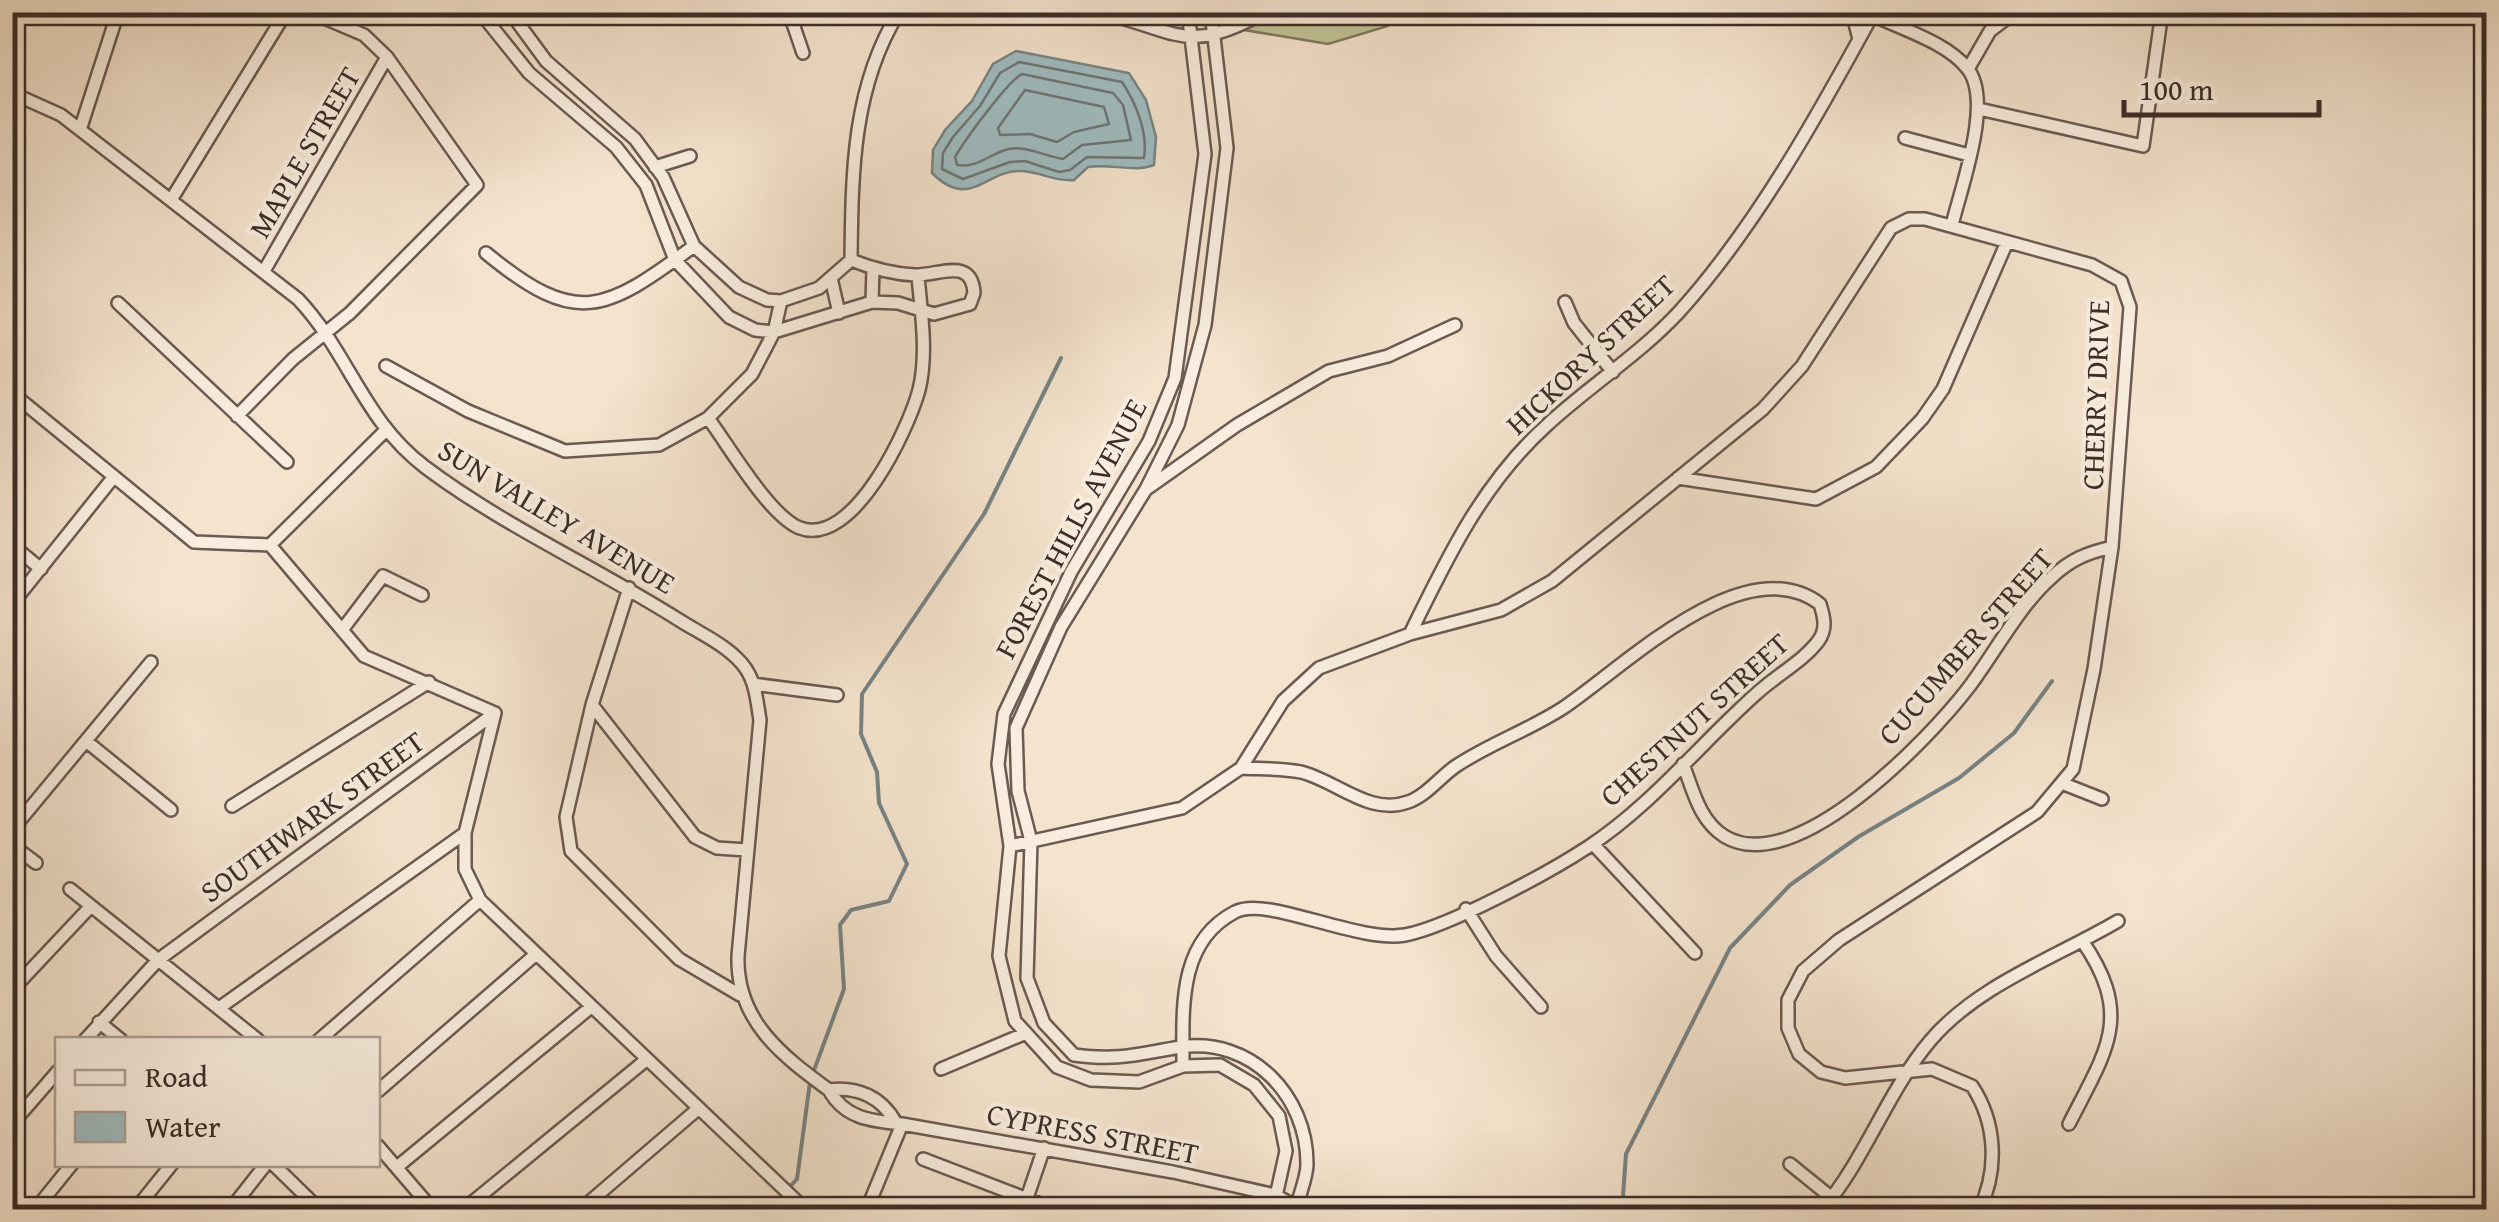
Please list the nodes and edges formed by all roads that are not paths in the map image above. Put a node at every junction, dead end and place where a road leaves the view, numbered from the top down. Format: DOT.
graph roads {
  1 [pos="118,12"];
  2 [pos="286,12"];
  3 [pos="310,12"];
  4 [pos="480,12"];
  5 [pos="510,12"];
  6 [pos="789,12"];
  7 [pos="899,12"];
  8 [pos="1097,12"];
  9 [pos="1188,12"];
  10 [pos="1210,12"];
  11 [pos="1265,12"];
  12 [pos="1852,12"];
  13 [pos="2015,12"];
  14 [pos="2162,12"];
  15 [pos="1873,14"];
  16 [pos="1216,36"];
  17 [pos="1859,39"];
  18 [pos="1194,40"];
  19 [pos="803,53"];
  20 [pos="387,57"];
  21 [pos="1968,69"];
  22 [pos="12,93"];
  23 [pos="1979,109"];
  24 [pos="80,130"];
  25 [pos="1905,138"];
  26 [pos="1969,155"];
  27 [pos="690,156"];
  28 [pos="655,167"];
  29 [pos="171,200"];
  30 [pos="1952,225"];
  31 [pos="2007,242"];
  32 [pos="694,246"];
  33 [pos="486,253"];
  34 [pos="675,260"];
  35 [pos="851,260"];
  36 [pos="873,268"];
  37 [pos="264,271"];
  38 [pos="918,276"];
  39 [pos="831,278"];
  40 [pos="781,301"];
  41 [pos="118,302"];
  42 [pos="872,302"];
  43 [pos="1565,302"];
  44 [pos="921,312"];
  45 [pos="839,313"];
  46 [pos="1455,325"];
  47 [pos="325,331"];
  48 [pos="774,332"];
  49 [pos="386,366"];
  50 [pos="1612,372"];
  51 [pos="12,394"];
  52 [pos="237,416"];
  53 [pos="708,418"];
  54 [pos="385,430"];
  55 [pos="287,462"];
  56 [pos="1678,478"];
  57 [pos="112,480"];
  58 [pos="1127,483"];
  59 [pos="1146,489"];
  60 [pos="270,545"];
  61 [pos="12,546"];
  62 [pos="2112,547"];
  63 [pos="40,569"];
  64 [pos="629,588"];
  65 [pos="422,595"];
  66 [pos="12,604"];
  67 [pos="342,630"];
  68 [pos="1410,634"];
  69 [pos="151,662"];
  70 [pos="429,682"];
  71 [pos="754,684"];
  72 [pos="837,695"];
  73 [pos="592,706"];
  74 [pos="495,714"];
  75 [pos="86,741"];
  76 [pos="1683,764"];
  77 [pos="1241,768"];
  78 [pos="2064,784"];
  79 [pos="2102,800"];
  80 [pos="232,806"];
  81 [pos="171,810"];
  82 [pos="12,830"];
  83 [pos="465,833"];
  84 [pos="1031,840"];
  85 [pos="1593,844"];
  86 [pos="12,845"];
  87 [pos="1010,846"];
  88 [pos="747,850"];
  89 [pos="36,863"];
  90 [pos="70,890"];
  91 [pos="480,900"];
  92 [pos="91,906"];
  93 [pos="1466,909"];
  94 [pos="2118,921"];
  95 [pos="2083,942"];
  96 [pos="1695,953"];
  97 [pos="535,955"];
  98 [pos="158,960"];
  99 [pos="12,990"];
  100 [pos="740,995"];
  101 [pos="591,1007"];
  102 [pos="1541,1007"];
  103 [pos="219,1008"];
  104 [pos="100,1022"];
  105 [pos="1026,1033"];
  106 [pos="87,1037"];
  107 [pos="118,1037"];
  108 [pos="254,1037"];
  109 [pos="322,1037"];
  110 [pos="1183,1047"];
  111 [pos="646,1060"];
  112 [pos="1183,1066"];
  113 [pos="1910,1068"];
  114 [pos="941,1069"];
  115 [pos="55,1074"];
  116 [pos="824,1086"];
  117 [pos="380,1089"];
  118 [pos="699,1108"];
  119 [pos="899,1123"];
  120 [pos="12,1124"];
  121 [pos="2069,1124"];
  122 [pos="380,1148"];
  123 [pos="1044,1148"];
  124 [pos="923,1159"];
  125 [pos="1790,1164"];
  126 [pos="70,1167"];
  127 [pos="170,1167"];
  128 [pos="266,1167"];
  129 [pos="272,1167"];
  130 [pos="397,1167"];
  131 [pos="1275,1195"];
  132 [pos="1026,1198"];
  133 [pos="1832,1198"];
  134 [pos="802,1205"];
  135 [pos="1299,1208"];
  136 [pos="865,1209"];
  137 [pos="35,1210"];
  138 [pos="135,1210"];
  139 [pos="230,1210"];
  140 [pos="320,1210"];
  141 [pos="433,1210"];
  142 [pos="463,1210"];
  143 [pos="580,1210"];
  144 [pos="1056,1210"];
  145 [pos="1274,1210"];
  146 [pos="1822,1210"];
  147 [pos="1979,1210"];
  1 -- 24 [label="street"];
  2 -- 29 [label="street"];
  3 -- 20 [label="street"];
  4 -- 34 [label="street"];
  5 -- 28 [label="street"];
  6 -- 19 [label="street"];
  7 -- 35 [label="street"];
  8 -- 18 [label="street"];
  9 -- 18 [label="street, FOREST HILLS AVENUE"];
  10 -- 16 [label="street, FOREST HILLS AVENUE"];
  11 -- 16 [label="street"];
  12 -- 17 [label="street"];
  13 -- 21 [label="street"];
  14 -- 23 [label="street"];
  15 -- 17 [label="street, HICKORY STREET"];
  15 -- 21 [label="street"];
  16 -- 18 [label="street"];
  16 -- 59 [label="street, FOREST HILLS AVENUE"];
  17 -- 50 [label="street, HICKORY STREET"];
  18 -- 58 [label="street, FOREST HILLS AVENUE"];
  20 -- 37 [label="street, MAPLE STREET"];
  20 -- 47 [label="street"];
  21 -- 23 [label="street"];
  22 -- 24 [label="street, SUN VALLEY AVENUE"];
  23 -- 26 [label="street"];
  24 -- 29 [label="street, SUN VALLEY AVENUE"];
  25 -- 26 [label="street"];
  26 -- 30 [label="street"];
  27 -- 28 [label="street"];
  28 -- 32 [label="street"];
  29 -- 37 [label="street, SUN VALLEY AVENUE"];
  30 -- 31 [label="street, CHERRY DRIVE"];
  30 -- 56 [label="street, CHERRY DRIVE"];
  31 -- 56 [label="street"];
  31 -- 62 [label="street, CHERRY DRIVE"];
  32 -- 34 [label="street"];
  32 -- 40 [label="street"];
  33 -- 34 [label="street"];
  34 -- 48 [label="street"];
  35 -- 36 [label="street"];
  35 -- 39 [label="street"];
  36 -- 38 [label="street"];
  36 -- 42 [label="street"];
  37 -- 47 [label="street, SUN VALLEY AVENUE"];
  38 -- 44 [label="street"];
  38 -- 44 [label="street"];
  39 -- 40 [label="street"];
  39 -- 45 [label="street"];
  40 -- 48 [label="street"];
  41 -- 52 [label="street"];
  42 -- 44 [label="street"];
  42 -- 45 [label="street"];
  43 -- 50 [label="street"];
  44 -- 53 [label="street"];
  45 -- 48 [label="street"];
  46 -- 59 [label="street"];
  47 -- 52 [label="street"];
  47 -- 54 [label="street, SUN VALLEY AVENUE"];
  48 -- 53 [label="street"];
  49 -- 53 [label="street"];
  50 -- 68 [label="street, HICKORY STREET"];
  51 -- 57 [label="street"];
  52 -- 55 [label="street"];
  54 -- 60 [label="street"];
  54 -- 64 [label="street, SUN VALLEY AVENUE"];
  56 -- 68 [label="street, CHERRY DRIVE"];
  57 -- 60 [label="street"];
  57 -- 63 [label="street"];
  58 -- 59 [label="street"];
  58 -- 87 [label="street, FOREST HILLS AVENUE"];
  59 -- 84 [label="street, FOREST HILLS AVENUE"];
  60 -- 67 [label="street"];
  61 -- 63 [label="street"];
  62 -- 76 [label="street, CUCUMBER STREET"];
  62 -- 78 [label="street, CHERRY DRIVE"];
  63 -- 66 [label="street"];
  64 -- 71 [label="street, SUN VALLEY AVENUE"];
  64 -- 73 [label="street"];
  65 -- 67 [label="street"];
  67 -- 70 [label="street"];
  68 -- 77 [label="street, CHERRY DRIVE"];
  69 -- 75 [label="street"];
  70 -- 74 [label="street"];
  70 -- 80 [label="street"];
  71 -- 72 [label="street"];
  71 -- 88 [label="street"];
  73 -- 88 [label="street"];
  73 -- 100 [label="street"];
  74 -- 83 [label="street"];
  74 -- 98 [label="street, SOUTHWARK STREET"];
  75 -- 81 [label="street"];
  75 -- 82 [label="street"];
  76 -- 77 [label="street, CHESTNUT STREET"];
  76 -- 85 [label="street, CHESTNUT STREET"];
  77 -- 84 [label="street, CHERRY DRIVE"];
  78 -- 79 [label="street"];
  78 -- 113 [label="street, CHERRY DRIVE"];
  83 -- 91 [label="street"];
  83 -- 103 [label="street"];
  84 -- 87 [label="street, CHERRY DRIVE"];
  84 -- 110 [label="street, FOREST HILLS AVENUE"];
  85 -- 93 [label="street, CHESTNUT STREET"];
  85 -- 96 [label="street"];
  86 -- 89 [label="street"];
  87 -- 105 [label="street, FOREST HILLS AVENUE"];
  88 -- 100 [label="street"];
  90 -- 92 [label="street"];
  91 -- 97 [label="street"];
  91 -- 109 [label="street"];
  92 -- 98 [label="street"];
  92 -- 99 [label="street"];
  93 -- 102 [label="street"];
  93 -- 110 [label="street, CHESTNUT STREET"];
  94 -- 95 [label="street"];
  95 -- 113 [label="street"];
  95 -- 121 [label="street"];
  97 -- 101 [label="street"];
  97 -- 117 [label="street"];
  98 -- 103 [label="street"];
  98 -- 104 [label="street, SOUTHWARK STREET"];
  100 -- 116 [label="street"];
  101 -- 111 [label="street"];
  101 -- 130 [label="street"];
  103 -- 108 [label="street"];
  104 -- 106 [label="street, SOUTHWARK STREET"];
  104 -- 107 [label="street"];
  105 -- 112 [label="street, FOREST HILLS AVENUE"];
  105 -- 114 [label="street"];
  110 -- 112 [label="street, CHESTNUT STREET"];
  110 -- 135 [label="street, FOREST HILLS AVENUE"];
  111 -- 118 [label="street"];
  111 -- 142 [label="street"];
  112 -- 131 [label="street, FOREST HILLS AVENUE"];
  113 -- 133 [label="street"];
  113 -- 147 [label="street, CHERRY DRIVE"];
  115 -- 120 [label="street"];
  116 -- 119 [label="street"];
  116 -- 119 [label="street"];
  118 -- 134 [label="street"];
  118 -- 143 [label="street"];
  119 -- 123 [label="street, CYPRESS STREET"];
  119 -- 136 [label="street"];
  122 -- 130 [label="street"];
  123 -- 131 [label="street, CYPRESS STREET"];
  123 -- 132 [label="street"];
  124 -- 132 [label="street"];
  125 -- 133 [label="street"];
  126 -- 137 [label="street"];
  127 -- 138 [label="street"];
  128 -- 139 [label="street"];
  129 -- 140 [label="street"];
  130 -- 141 [label="street"];
  131 -- 135 [label="street, CYPRESS STREET"];
  131 -- 145 [label="street, FOREST HILLS AVENUE"];
  132 -- 144 [label="street"];
  133 -- 146 [label="street"];
}
